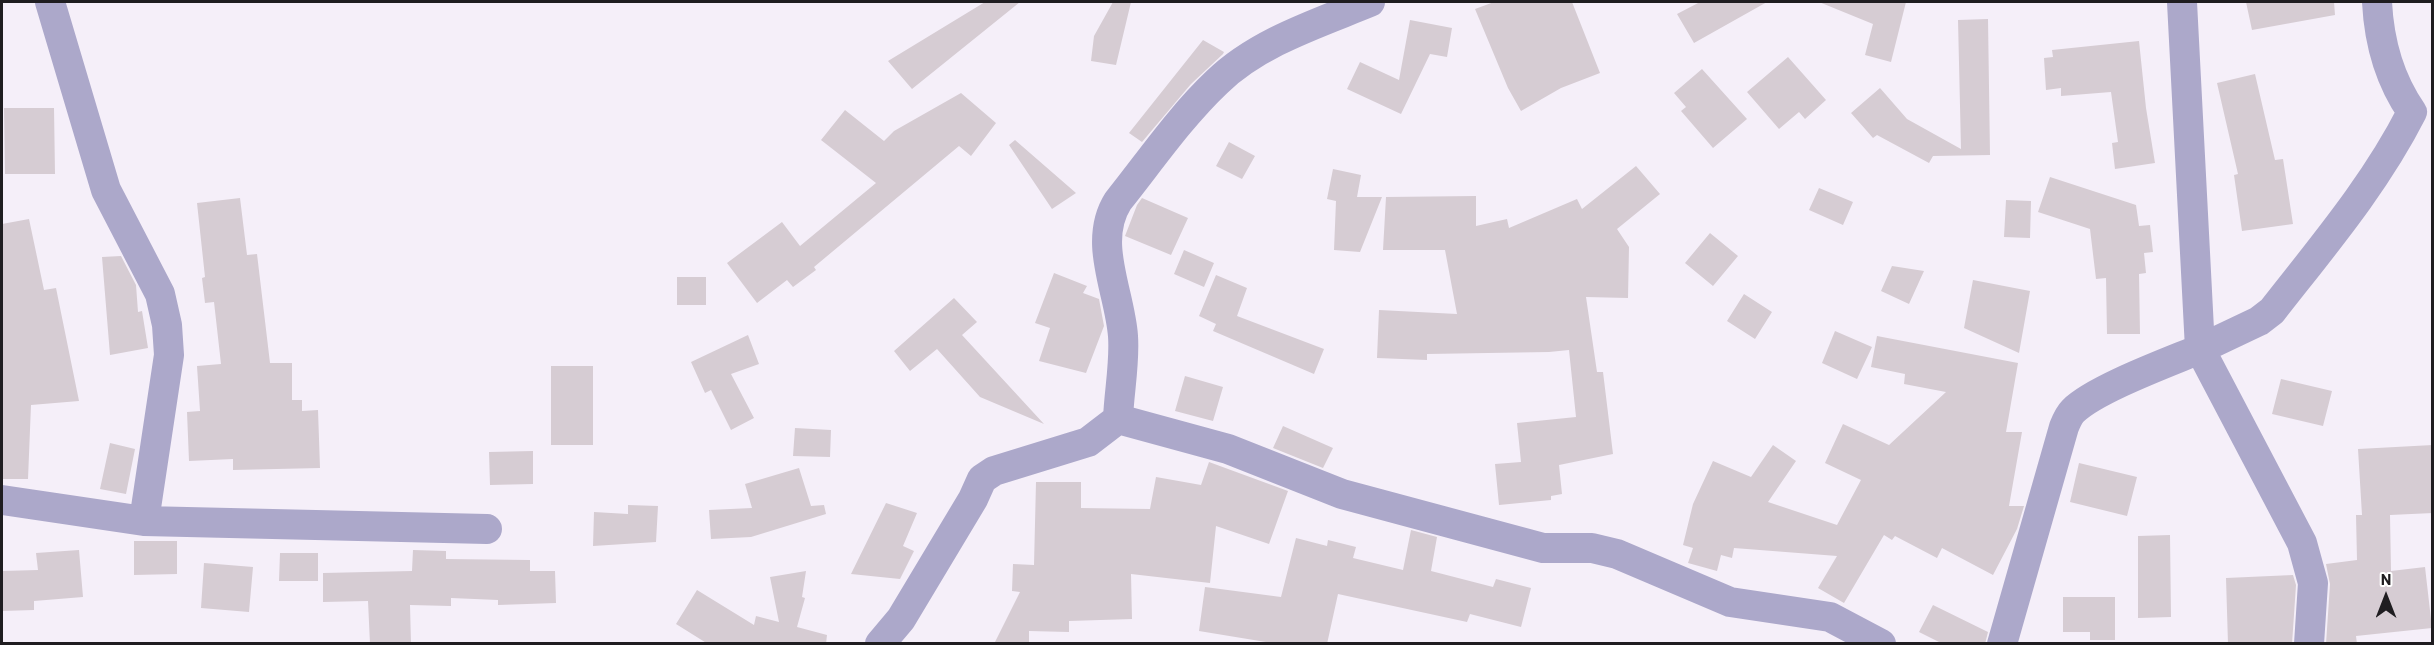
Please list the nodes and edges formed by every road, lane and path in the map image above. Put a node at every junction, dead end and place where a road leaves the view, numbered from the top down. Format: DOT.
graph roads {
  1 [pos="50,2"];
  2 [pos="1370,2"];
  3 [pos="2182,2"];
  4 [pos="2377,2"];
  5 [pos="2422,118"];
  6 [pos="2200,349"];
  7 [pos="1118,419"];
  8 [pos="2,500"];
  9 [pos="144,521"];
  10 [pos="487,529"];
  11 [pos="880,644"];
  12 [pos="1881,644"];
  13 [pos="2002,644"];
  14 [pos="2309,644"];
  1 -- 9 [label="street"];
  2 -- 7 [label="street"];
  3 -- 6 [label="street"];
  4 -- 5 [label="street"];
  5 -- 6 [label="street"];
  6 -- 13 [label="street"];
  6 -- 14 [label="street"];
  7 -- 11 [label="street"];
  7 -- 12 [label="street"];
  8 -- 9 [label="street"];
  9 -- 10 [label="street"];
}
